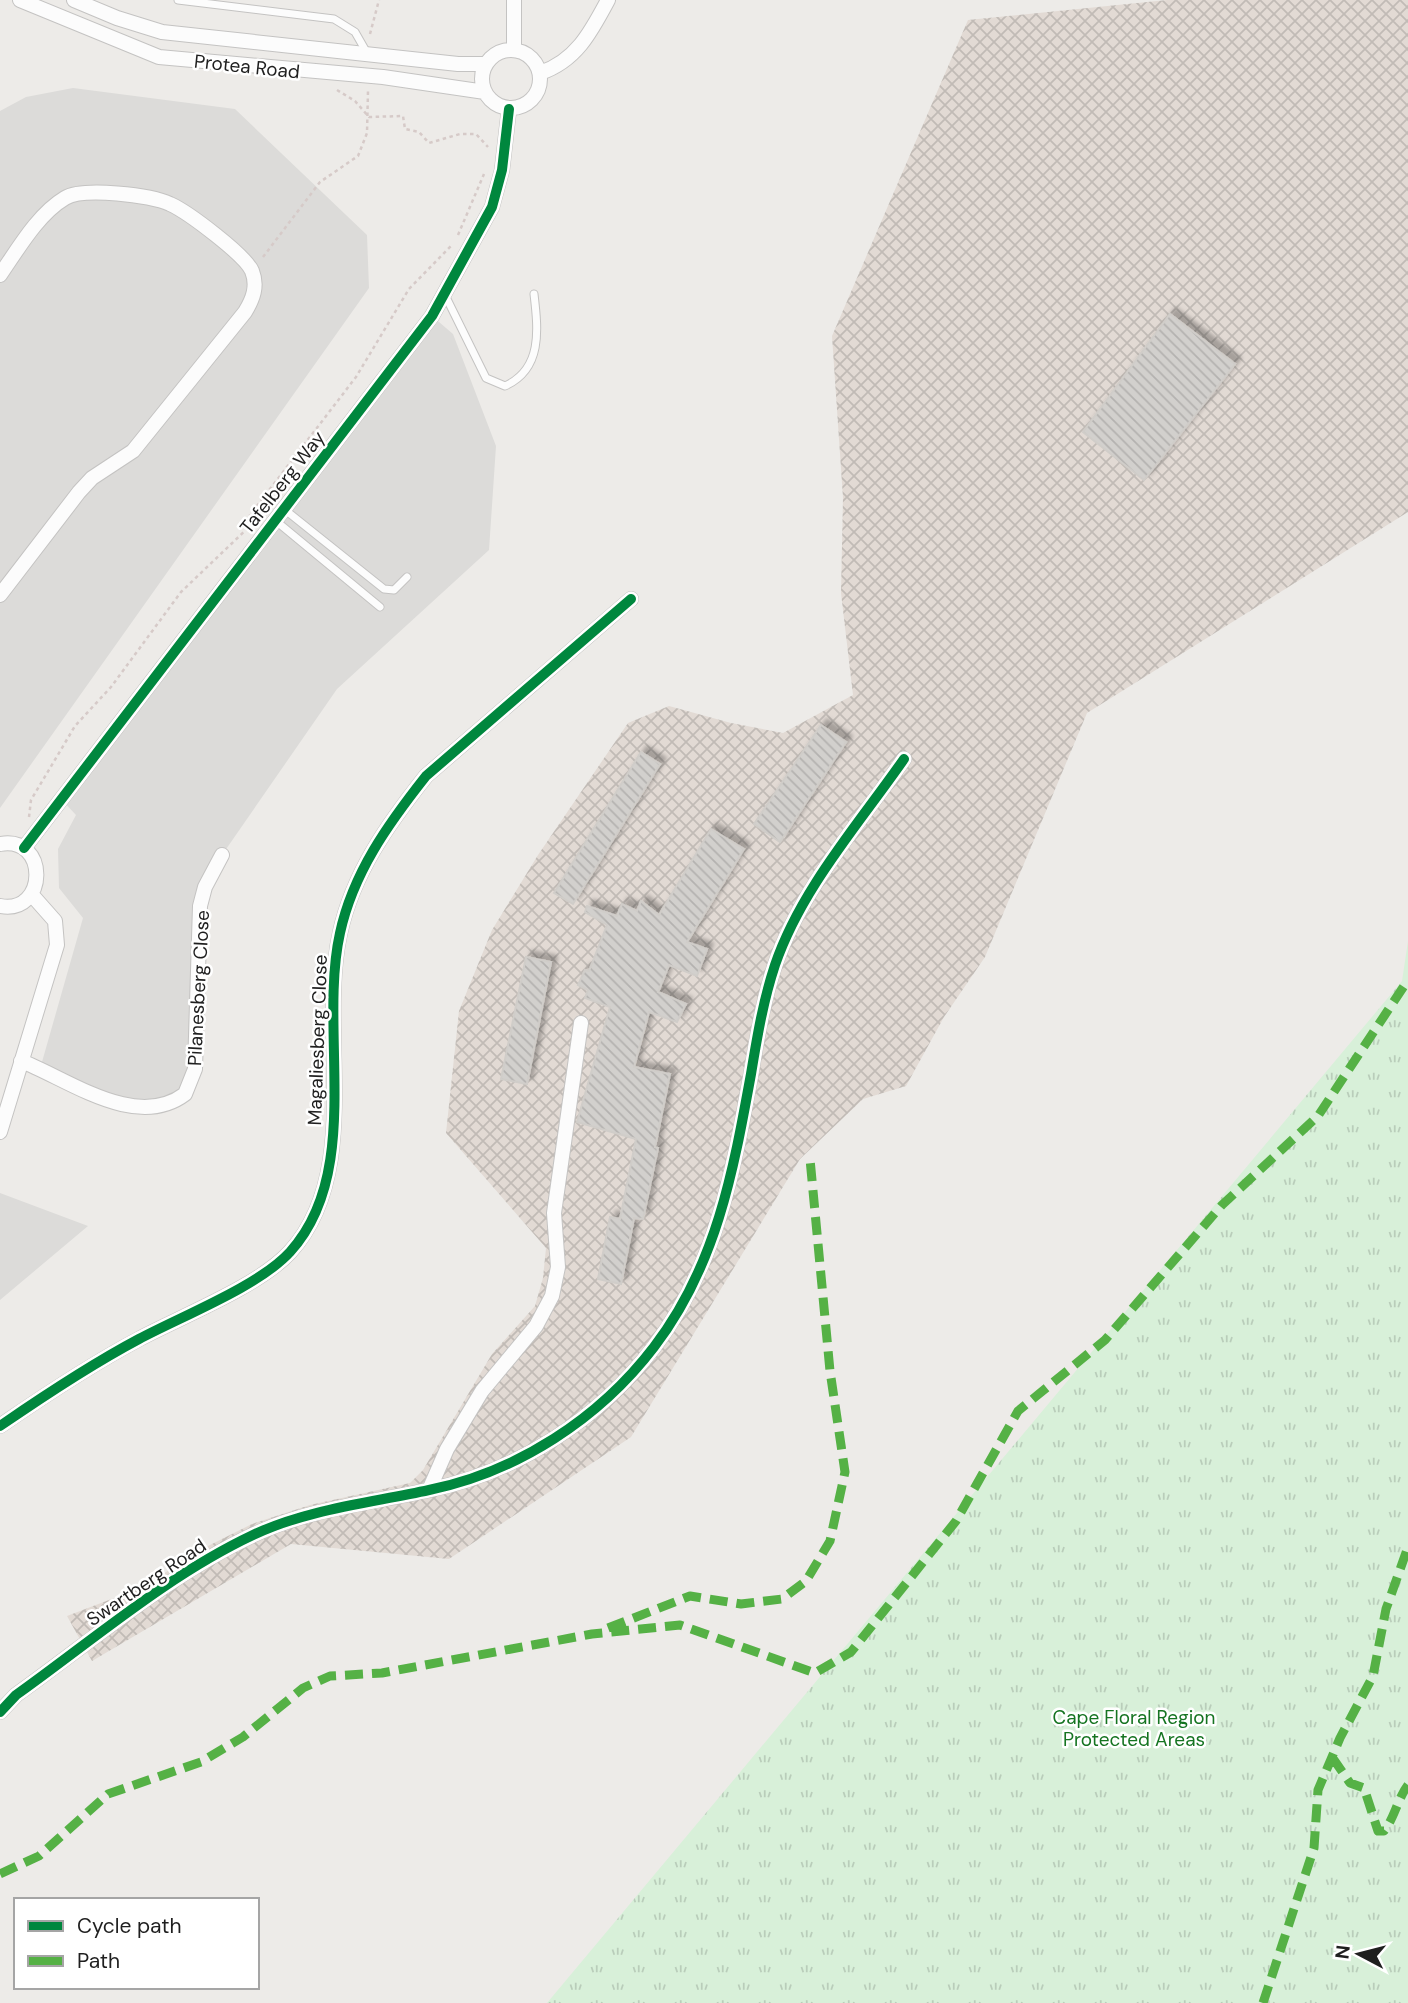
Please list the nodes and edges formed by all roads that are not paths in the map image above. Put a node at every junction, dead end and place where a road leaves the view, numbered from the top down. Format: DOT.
graph roads {
  1 [pos="20,0"];
  2 [pos="74,0"];
  3 [pos="178,0"];
  4 [pos="514,0"];
  5 [pos="608,0"];
  6 [pos="157,30"];
  7 [pos="328,50"];
  8 [pos="514,50"];
  9 [pos="367,54"];
  10 [pos="159,57"];
  11 [pos="486,64"];
  12 [pos="540,73"];
  13 [pos="329,79"];
  14 [pos="485,92"];
  15 [pos="509,109"];
  16 [pos="0,275"];
  17 [pos="447,291"];
  18 [pos="534,294"];
  19 [pos="280,515"];
  20 [pos="407,577"];
  21 [pos="0,595"];
  22 [pos="631,599"];
  23 [pos="380,607"];
  24 [pos="904,759"];
  25 [pos="0,844"];
  26 [pos="24,848"];
  27 [pos="222,855"];
  28 [pos="32,895"];
  29 [pos="0,906"];
  30 [pos="581,1023"];
  31 [pos="20,1062"];
  32 [pos="0,1132"];
  33 [pos="0,1426"];
  34 [pos="429,1490"];
  35 [pos="0,1712"];
  1 -- 10 [label="street, Protea Road"];
  2 -- 6 [label="street, Protea Road"];
  3 -- 9 [label="lane"];
  4 -- 8 [label="street"];
  5 -- 12 [label="street"];
  6 -- 7 [label="street, Protea Road"];
  6 -- 10 [label="street"];
  7 -- 9 [label="street, Protea Road"];
  7 -- 13 [label="street"];
  8 -- 11 [label="street"];
  8 -- 12 [label="street"];
  9 -- 11 [label="street, Protea Road"];
  10 -- 13 [label="street, Protea Road"];
  11 -- 14 [label="street"];
  12 -- 15 [label="street"];
  13 -- 14 [label="street, Protea Road"];
  14 -- 15 [label="street"];
  15 -- 17 [label="street, Tafelberg Way"];
  16 -- 21 [label="street"];
  17 -- 18 [label="lane"];
  17 -- 19 [label="street, Tafelberg Way"];
  19 -- 20 [label="lane"];
  19 -- 23 [label="lane"];
  19 -- 26 [label="street, Tafelberg Way"];
  22 -- 33 [label="street, Magaliesberg Close"];
  24 -- 34 [label="street, Swartberg Road"];
  25 -- 26 [label="street"];
  26 -- 28 [label="street"];
  27 -- 31 [label="street, Pilanesberg Close"];
  28 -- 29 [label="street"];
  28 -- 31 [label="street"];
  30 -- 34 [label="street"];
  31 -- 32 [label="street"];
  34 -- 35 [label="street, Swartberg Road"];
}
